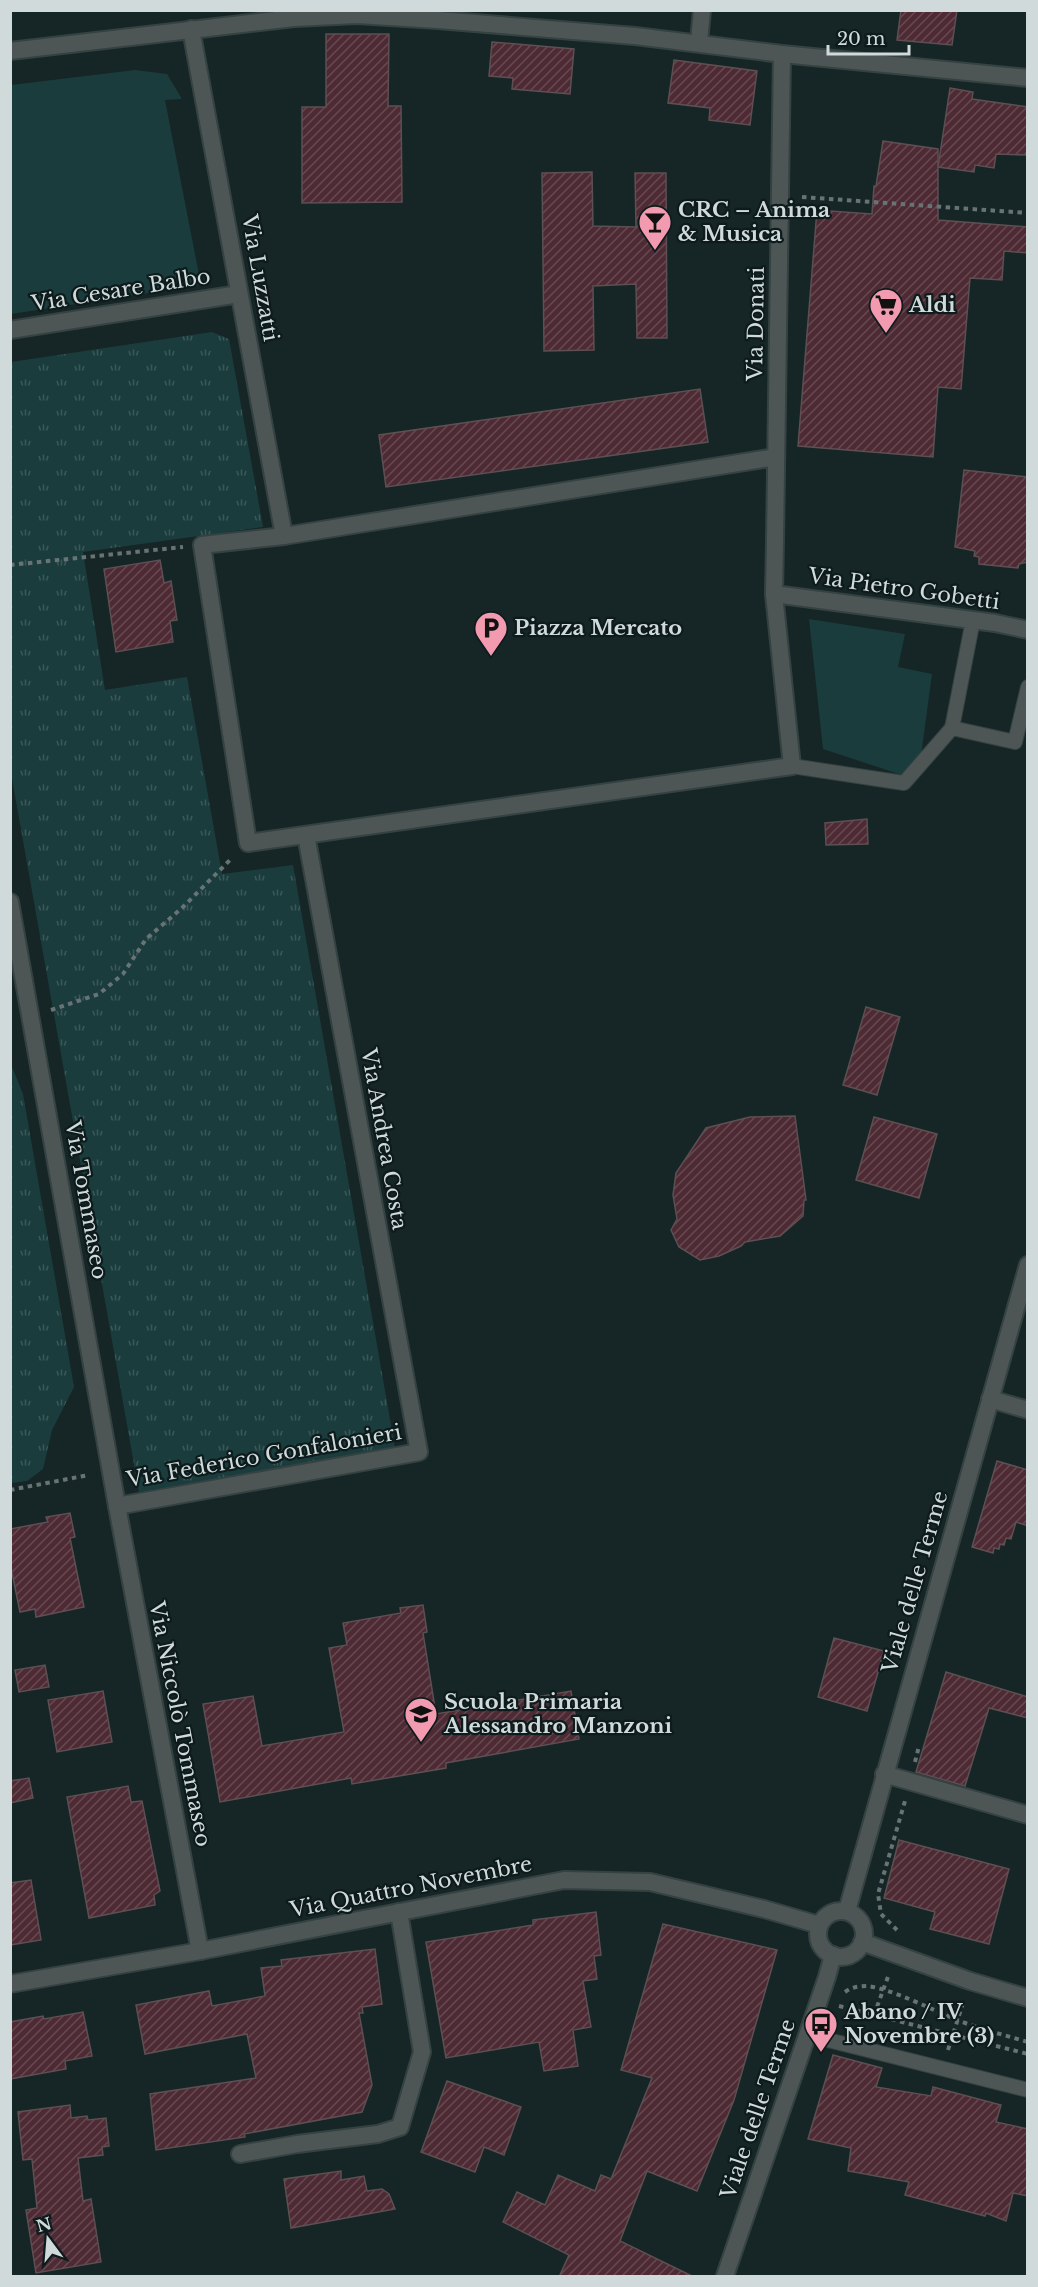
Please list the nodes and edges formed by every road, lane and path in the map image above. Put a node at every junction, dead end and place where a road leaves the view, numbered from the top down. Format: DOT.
graph roads {
  1 [pos="702,10"];
  2 [pos="438,15"];
  3 [pos="191,29"];
  4 [pos="699,42"];
  5 [pos="10,51"];
  6 [pos="782,54"];
  7 [pos="1028,78"];
  8 [pos="780,195"];
  9 [pos="1028,213"];
  10 [pos="239,294"];
  11 [pos="10,330"];
  12 [pos="776,457"];
  13 [pos="284,536"];
  14 [pos="201,545"];
  15 [pos="10,565"];
  16 [pos="774,594"];
  17 [pos="973,620"];
  18 [pos="1028,630"];
  19 [pos="1028,687"];
  20 [pos="952,728"];
  21 [pos="792,766"];
  22 [pos="306,835"];
  23 [pos="248,843"];
  24 [pos="10,902"];
  25 [pos="31,1016"];
  26 [pos="1028,1265"];
  27 [pos="990,1399"];
  28 [pos="1028,1410"];
  29 [pos="418,1452"];
  30 [pos="111,1471"];
  31 [pos="10,1490"];
  32 [pos="117,1506"];
  33 [pos="921,1737"];
  34 [pos="884,1774"];
  35 [pos="910,1781"];
  36 [pos="1028,1815"];
  37 [pos="847,1911"];
  38 [pos="399,1912"];
  39 [pos="819,1925"];
  40 [pos="901,1933"];
  41 [pos="862,1942"];
  42 [pos="200,1951"];
  43 [pos="833,1955"];
  44 [pos="970,1981"];
  45 [pos="10,1984"];
  46 [pos="1028,1998"];
  47 [pos="839,2006"];
  48 [pos="958,2021"];
  49 [pos="810,2027"];
  50 [pos="953,2036"];
  51 [pos="1028,2042"];
  52 [pos="1028,2054"];
  53 [pos="942,2069"];
  54 [pos="1028,2090"];
  55 [pos="240,2154"];
  56 [pos="725,2277"];
  1 -- 4 [label="street"];
  2 -- 3 [label="street"];
  2 -- 4 [label="street"];
  3 -- 5 [label="street"];
  3 -- 10 [label="street, Via Luzzatti"];
  4 -- 6 [label="street"];
  6 -- 7 [label="street"];
  6 -- 8 [label="street, Via Donati"];
  8 -- 9 [label="path"];
  8 -- 12 [label="street, Via Donati"];
  10 -- 11 [label="street, Via Cesare Balbo"];
  10 -- 13 [label="street, Via Luzzatti"];
  12 -- 13 [label="street"];
  12 -- 16 [label="street, Via Donati"];
  13 -- 14 [label="street"];
  14 -- 15 [label="path"];
  14 -- 23 [label="street"];
  16 -- 17 [label="street, Via Pietro Gobetti"];
  16 -- 21 [label="street"];
  17 -- 18 [label="street, Via Pietro Gobetti"];
  17 -- 20 [label="lane"];
  19 -- 20 [label="lane"];
  20 -- 21 [label="lane"];
  21 -- 22 [label="street"];
  22 -- 23 [label="street"];
  22 -- 29 [label="street, Via Andrea Costa"];
  23 -- 25 [label="path"];
  24 -- 25 [label="street, Via Tommaseo"];
  25 -- 30 [label="street, Via Tommaseo"];
  26 -- 27 [label="street, Viale delle Terme"];
  27 -- 28 [label="street"];
  27 -- 34 [label="street, Viale delle Terme"];
  29 -- 32 [label="street, Via Federico Gonfalonieri"];
  30 -- 31 [label="path"];
  30 -- 32 [label="street, Via Tommaseo"];
  32 -- 42 [label="street, Via Niccolò Tommaseo"];
  33 -- 35 [label="path"];
  34 -- 35 [label="street"];
  34 -- 37 [label="street, Viale delle Terme"];
  35 -- 36 [label="street"];
  35 -- 40 [label="path"];
  37 -- 39 [label="street"];
  37 -- 41 [label="street"];
  38 -- 39 [label="street, Via Quattro Novembre"];
  38 -- 42 [label="street, Via Quattro Novembre"];
  38 -- 55 [label="street"];
  39 -- 43 [label="street"];
  41 -- 43 [label="street"];
  41 -- 44 [label="street"];
  42 -- 45 [label="street, Via Quattro Novembre"];
  43 -- 49 [label="street, Viale delle Terme"];
  44 -- 46 [label="street"];
  44 -- 48 [label="path"];
  47 -- 48 [label="path"];
  47 -- 49 [label="path"];
  47 -- 50 [label="path"];
  48 -- 50 [label="path"];
  48 -- 51 [label="path"];
  49 -- 53 [label="lane"];
  49 -- 56 [label="street, Viale delle Terme"];
  50 -- 52 [label="path"];
  50 -- 53 [label="path"];
  53 -- 54 [label="lane"];
}
